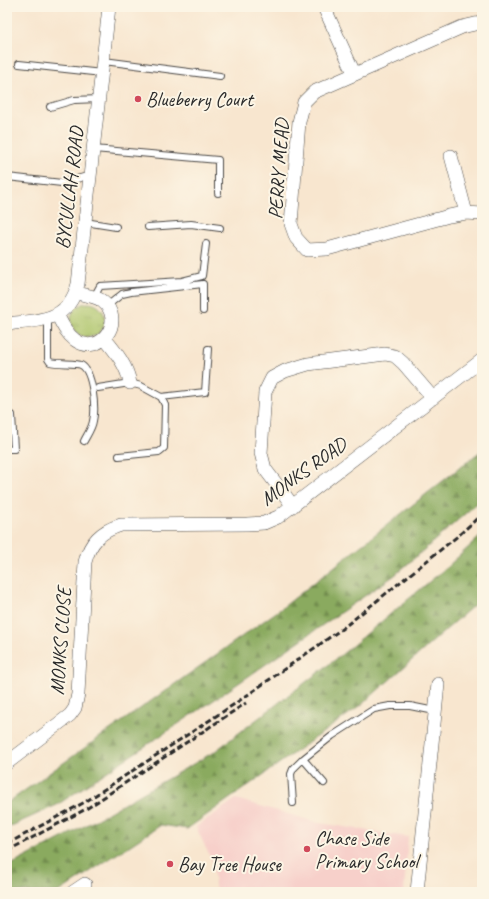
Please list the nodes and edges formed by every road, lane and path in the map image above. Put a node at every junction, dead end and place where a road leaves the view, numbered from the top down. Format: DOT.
graph roads {
  1 [pos="109,7"];
  2 [pos="324,7"];
  3 [pos="482,23"];
  4 [pos="19,64"];
  5 [pos="103,67"];
  6 [pos="354,73"];
  7 [pos="220,76"];
  8 [pos="99,100"];
  9 [pos="50,107"];
  10 [pos="94,149"];
  11 [pos="451,156"];
  12 [pos="91,175"];
  13 [pos="7,177"];
  14 [pos="218,193"];
  15 [pos="466,213"];
  16 [pos="482,214"];
  17 [pos="86,222"];
  18 [pos="116,227"];
  19 [pos="148,228"];
  20 [pos="220,228"];
  21 [pos="206,244"];
  22 [pos="76,293"];
  23 [pos="94,297"];
  24 [pos="107,306"];
  25 [pos="203,311"];
  26 [pos="52,317"];
  27 [pos="7,324"];
  28 [pos="105,339"];
  29 [pos="208,349"];
  30 [pos="482,360"];
  31 [pos="130,383"];
  32 [pos="98,388"];
  33 [pos="161,397"];
  34 [pos="433,398"];
  35 [pos="7,415"];
  36 [pos="84,441"];
  37 [pos="7,449"];
  38 [pos="119,456"];
  39 [pos="293,506"];
  40 [pos="96,539"];
  41 [pos="438,684"];
  42 [pos="435,711"];
  43 [pos="303,759"];
  44 [pos="7,763"];
  45 [pos="324,783"];
  46 [pos="293,802"];
  47 [pos="85,884"];
  48 [pos="73,892"];
  49 [pos="417,892"];
  1 -- 5 [label="street, BYCULLAH ROAD"];
  2 -- 6 [label="street"];
  3 -- 6 [label="street, PERRY MEAD"];
  4 -- 5 [label="lane"];
  5 -- 7 [label="lane"];
  5 -- 8 [label="street, BYCULLAH ROAD"];
  6 -- 15 [label="street, PERRY MEAD"];
  8 -- 9 [label="lane"];
  8 -- 10 [label="street, BYCULLAH ROAD"];
  10 -- 12 [label="street, BYCULLAH ROAD"];
  10 -- 14 [label="lane"];
  11 -- 15 [label="street"];
  12 -- 13 [label="lane"];
  12 -- 17 [label="street, BYCULLAH ROAD"];
  15 -- 16 [label="street, PERRY MEAD"];
  17 -- 18 [label="lane"];
  17 -- 22 [label="street, BYCULLAH ROAD"];
  19 -- 20 [label="lane"];
  21 -- 23 [label="lane"];
  22 -- 23 [label="street"];
  22 -- 26 [label="street, BYCULLAH ROAD"];
  23 -- 24 [label="street"];
  24 -- 25 [label="lane"];
  24 -- 28 [label="street"];
  26 -- 27 [label="street"];
  26 -- 28 [label="street"];
  26 -- 36 [label="lane"];
  28 -- 31 [label="street"];
  29 -- 33 [label="lane"];
  30 -- 34 [label="street, MONKS ROAD"];
  31 -- 32 [label="lane"];
  31 -- 33 [label="lane"];
  33 -- 38 [label="lane"];
  34 -- 39 [label="street, MONKS ROAD"];
  34 -- 39 [label="street"];
  35 -- 37 [label="lane"];
  39 -- 40 [label="street, MONKS ROAD"];
  40 -- 44 [label="street, MONKS CLOSE"];
  41 -- 42 [label="street"];
  42 -- 43 [label="lane"];
  42 -- 49 [label="street"];
  43 -- 45 [label="lane"];
  43 -- 46 [label="lane"];
  47 -- 48 [label="street"];
}
